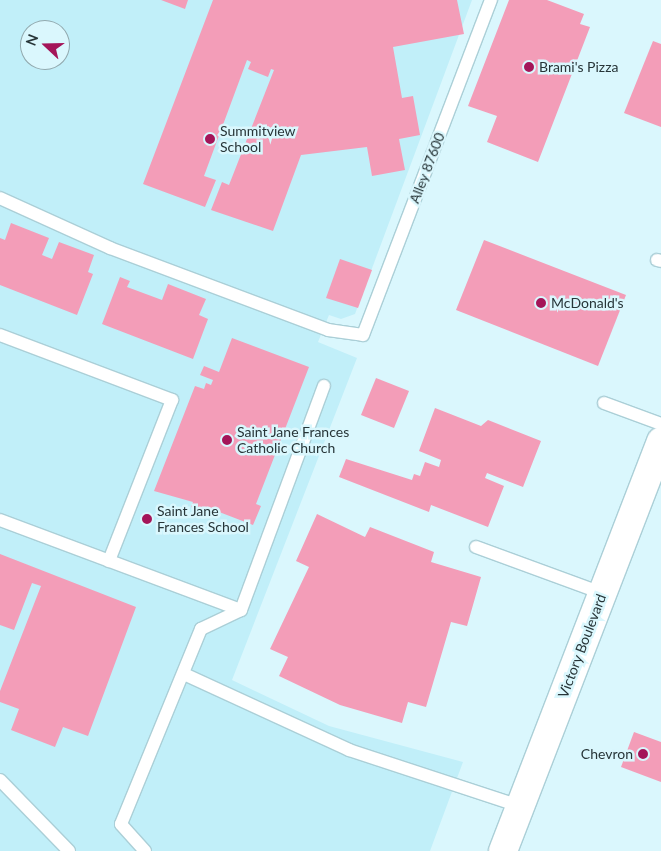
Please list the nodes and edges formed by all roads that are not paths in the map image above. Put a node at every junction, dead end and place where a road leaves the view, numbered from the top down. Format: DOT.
graph roads {
  1 [pos="491,0"];
  2 [pos="0,198"];
  3 [pos="0,335"];
  4 [pos="324,386"];
  5 [pos="604,403"];
  6 [pos="661,424"];
  7 [pos="661,441"];
  8 [pos="0,520"];
  9 [pos="476,547"];
  10 [pos="109,561"];
  11 [pos="602,593"];
  12 [pos="241,610"];
  13 [pos="184,674"];
  14 [pos="0,780"];
  15 [pos="519,806"];
  16 [pos="69,851"];
  17 [pos="146,851"];
  18 [pos="503,851"];
  1 -- 2 [label="lane, Alley 87600"];
  3 -- 10 [label="lane"];
  4 -- 12 [label="lane"];
  5 -- 6 [label="lane"];
  7 -- 11 [label="main road, Victory Boulevard"];
  8 -- 10 [label="lane"];
  9 -- 11 [label="lane"];
  10 -- 12 [label="lane"];
  11 -- 15 [label="main road, Victory Boulevard"];
  12 -- 13 [label="lane"];
  13 -- 15 [label="lane"];
  13 -- 17 [label="lane"];
  14 -- 16 [label="lane"];
  15 -- 18 [label="main road, Victory Boulevard"];
}
